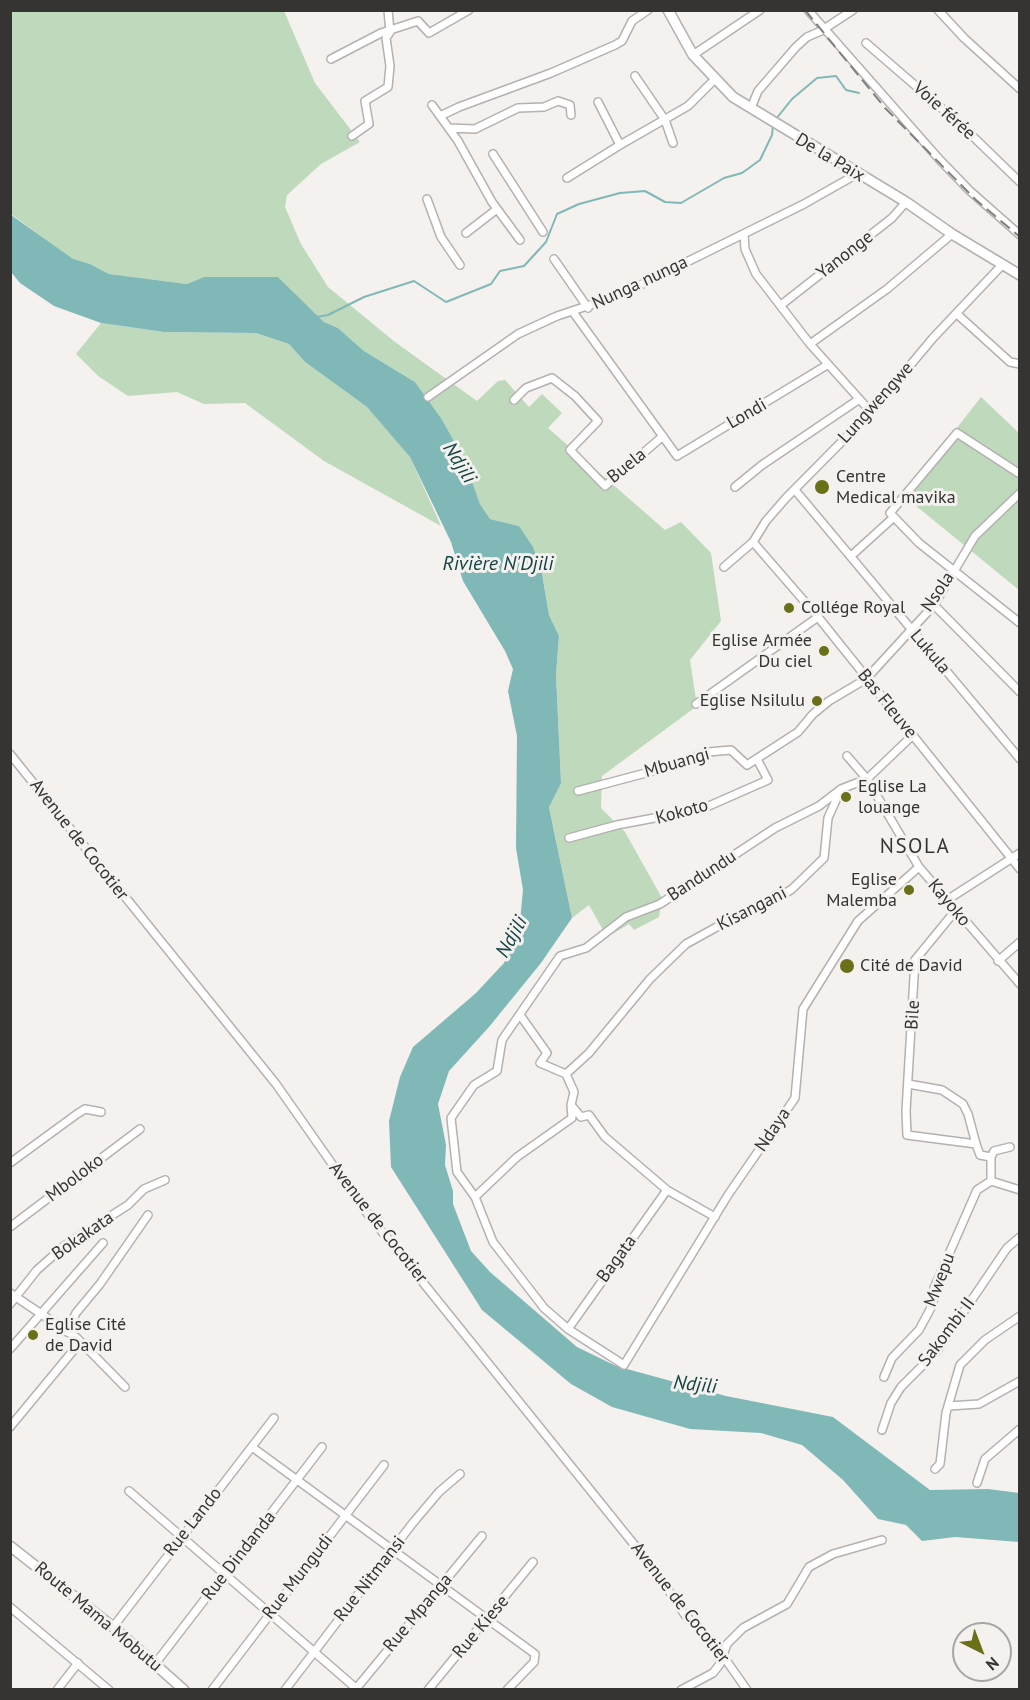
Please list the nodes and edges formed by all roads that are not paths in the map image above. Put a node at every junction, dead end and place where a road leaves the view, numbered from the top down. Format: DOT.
graph roads {
  1 [pos="388,10"];
  2 [pos="469,10"];
  3 [pos="648,10"];
  4 [pos="668,10"];
  5 [pos="760,10"];
  6 [pos="808,10"];
  7 [pos="853,10"];
  8 [pos="938,10"];
  9 [pos="824,29"];
  10 [pos="390,32"];
  11 [pos="866,43"];
  12 [pos="693,55"];
  13 [pos="331,59"];
  14 [pos="635,76"];
  15 [pos="714,80"];
  16 [pos="1020,89"];
  17 [pos="598,102"];
  18 [pos="432,105"];
  19 [pos="751,108"];
  20 [pos="571,115"];
  21 [pos="440,116"];
  22 [pos="665,120"];
  23 [pos="449,128"];
  24 [pos="352,136"];
  25 [pos="673,143"];
  26 [pos="620,145"];
  27 [pos="493,154"];
  28 [pos="1020,170"];
  29 [pos="857,174"];
  30 [pos="1013,176"];
  31 [pos="567,178"];
  32 [pos="1020,182"];
  33 [pos="427,199"];
  34 [pos="906,202"];
  35 [pos="497,209"];
  36 [pos="543,232"];
  37 [pos="466,233"];
  38 [pos="744,234"];
  39 [pos="952,234"];
  40 [pos="1020,235"];
  41 [pos="520,240"];
  42 [pos="554,260"];
  43 [pos="460,265"];
  44 [pos="1002,265"];
  45 [pos="1020,275"];
  46 [pos="781,305"];
  47 [pos="588,308"];
  48 [pos="573,312"];
  49 [pos="957,314"];
  50 [pos="810,344"];
  51 [pos="1020,364"];
  52 [pos="827,365"];
  53 [pos="428,397"];
  54 [pos="514,400"];
  55 [pos="858,400"];
  56 [pos="871,412"];
  57 [pos="663,436"];
  58 [pos="1020,474"];
  59 [pos="735,487"];
  60 [pos="795,490"];
  61 [pos="1020,493"];
  62 [pos="894,517"];
  63 [pos="753,542"];
  64 [pos="851,556"];
  65 [pos="724,567"];
  66 [pos="954,569"];
  67 [pos="934,605"];
  68 [pos="818,617"];
  69 [pos="1020,623"];
  70 [pos="911,628"];
  71 [pos="866,679"];
  72 [pos="1020,692"];
  73 [pos="696,704"];
  74 [pos="912,736"];
  75 [pos="10,754"];
  76 [pos="847,756"];
  77 [pos="757,759"];
  78 [pos="1020,759"];
  79 [pos="867,779"];
  80 [pos="841,789"];
  81 [pos="578,791"];
  82 [pos="568,838"];
  83 [pos="1020,853"];
  84 [pos="1010,858"];
  85 [pos="919,867"];
  86 [pos="1020,868"];
  87 [pos="947,900"];
  88 [pos="956,910"];
  89 [pos="1020,942"];
  90 [pos="998,961"];
  91 [pos="1020,984"];
  92 [pos="520,1015"];
  93 [pos="566,1074"];
  94 [pos="908,1084"];
  95 [pos="571,1105"];
  96 [pos="101,1112"];
  97 [pos="140,1129"];
  98 [pos="976,1144"];
  99 [pos="1010,1147"];
  100 [pos="991,1157"];
  101 [pos="10,1163"];
  102 [pos="165,1180"];
  103 [pos="991,1181"];
  104 [pos="667,1190"];
  105 [pos="1020,1190"];
  106 [pos="475,1197"];
  107 [pos="148,1215"];
  108 [pos="715,1217"];
  109 [pos="10,1227"];
  110 [pos="1020,1237"];
  111 [pos="103,1244"];
  112 [pos="14,1295"];
  113 [pos="10,1304"];
  114 [pos="39,1313"];
  115 [pos="1020,1316"];
  116 [pos="568,1329"];
  117 [pos="67,1332"];
  118 [pos="77,1338"];
  119 [pos="10,1349"];
  120 [pos="884,1377"];
  121 [pos="1020,1381"];
  122 [pos="125,1387"];
  123 [pos="949,1406"];
  124 [pos="274,1418"];
  125 [pos="10,1427"];
  126 [pos="1020,1429"];
  127 [pos="882,1430"];
  128 [pos="322,1447"];
  129 [pos="252,1448"];
  130 [pos="384,1465"];
  131 [pos="935,1469"];
  132 [pos="460,1474"];
  133 [pos="297,1480"];
  134 [pos="977,1483"];
  135 [pos="129,1491"];
  136 [pos="346,1515"];
  137 [pos="482,1536"];
  138 [pos="182,1537"];
  139 [pos="882,1540"];
  140 [pos="10,1546"];
  141 [pos="394,1549"];
  142 [pos="533,1562"];
  143 [pos="226,1574"];
  144 [pos="441,1584"];
  145 [pos="10,1607"];
  146 [pos="271,1612"];
  147 [pos="489,1619"];
  148 [pos="113,1627"];
  149 [pos="314,1651"];
  150 [pos="723,1656"];
  151 [pos="78,1663"];
  152 [pos="155,1664"];
  153 [pos="57,1689"];
  154 [pos="108,1689"];
  155 [pos="184,1689"];
  156 [pos="212,1689"];
  157 [pos="285,1689"];
  158 [pos="356,1689"];
  159 [pos="428,1689"];
  160 [pos="507,1689"];
  161 [pos="681,1689"];
  162 [pos="747,1689"];
  1 -- 10 [label="street"];
  2 -- 10 [label="street"];
  3 -- 21 [label="street"];
  4 -- 12 [label="street, De la Paix"];
  5 -- 12 [label="street"];
  6 -- 9 [label="street"];
  7 -- 9 [label="street"];
  8 -- 16 [label="street"];
  9 -- 19 [label="street"];
  9 -- 40 [label="street"];
  10 -- 13 [label="street"];
  10 -- 24 [label="street"];
  11 -- 30 [label="street, Voie férée"];
  12 -- 15 [label="street, De la Paix"];
  14 -- 22 [label="street"];
  15 -- 19 [label="street, De la Paix"];
  15 -- 22 [label="street"];
  17 -- 26 [label="street"];
  18 -- 21 [label="street"];
  19 -- 29 [label="street, De la Paix"];
  20 -- 23 [label="street"];
  21 -- 23 [label="street"];
  22 -- 25 [label="street"];
  22 -- 26 [label="street"];
  23 -- 35 [label="street"];
  26 -- 31 [label="street"];
  27 -- 36 [label="street"];
  28 -- 30 [label="street"];
  29 -- 34 [label="street, De la Paix"];
  29 -- 38 [label="street, Nunga nunga"];
  30 -- 32 [label="street, Voie férée"];
  33 -- 43 [label="street"];
  34 -- 39 [label="street, De la Paix"];
  34 -- 46 [label="street, Yanonge"];
  35 -- 37 [label="street"];
  35 -- 41 [label="street"];
  38 -- 46 [label="street"];
  38 -- 47 [label="street, Nunga nunga"];
  39 -- 44 [label="street, De la Paix"];
  39 -- 50 [label="street"];
  42 -- 47 [label="street"];
  44 -- 45 [label="street, De la Paix"];
  44 -- 49 [label="street, Lungwengwe"];
  46 -- 50 [label="street"];
  47 -- 48 [label="street, Nunga nunga"];
  48 -- 53 [label="street, Nunga nunga"];
  48 -- 57 [label="street"];
  49 -- 51 [label="street"];
  49 -- 56 [label="street, Lungwengwe"];
  50 -- 52 [label="street"];
  52 -- 55 [label="street"];
  52 -- 57 [label="street, Londi"];
  54 -- 57 [label="street, Buela"];
  55 -- 56 [label="street"];
  55 -- 59 [label="street"];
  56 -- 60 [label="street, Lungwengwe"];
  58 -- 62 [label="street"];
  60 -- 63 [label="street, Lungwengwe"];
  60 -- 64 [label="street, Lukula"];
  61 -- 66 [label="street, Nsola"];
  62 -- 64 [label="street"];
  62 -- 66 [label="street"];
  63 -- 65 [label="street, Lungwengwe"];
  63 -- 68 [label="street, Bas Fleuve"];
  64 -- 70 [label="street, Lukula"];
  66 -- 67 [label="street, Nsola"];
  66 -- 69 [label="street"];
  67 -- 70 [label="street, Nsola"];
  67 -- 72 [label="street"];
  68 -- 71 [label="street, Bas Fleuve"];
  68 -- 73 [label="street"];
  70 -- 71 [label="street, Nsola"];
  70 -- 78 [label="street, Lukula"];
  71 -- 74 [label="street, Bas Fleuve"];
  71 -- 77 [label="street, Nsola"];
  74 -- 79 [label="street"];
  74 -- 84 [label="street, Bas Fleuve"];
  75 -- 150 [label="street, Avenue de Cocotier"];
  76 -- 79 [label="street, Kayoko"];
  77 -- 81 [label="street, Mbuangi"];
  77 -- 82 [label="street, Kokoto"];
  79 -- 80 [label="street"];
  79 -- 85 [label="street, Kayoko"];
  80 -- 92 [label="street, Bandundu"];
  80 -- 93 [label="street, Kisangani"];
  83 -- 84 [label="street"];
  84 -- 86 [label="street, Bas Fleuve"];
  84 -- 87 [label="street"];
  85 -- 87 [label="street, Kayoko"];
  85 -- 108 [label="street, Ndaya"];
  87 -- 88 [label="street, Kayoko"];
  88 -- 90 [label="street, Kayoko"];
  88 -- 94 [label="street, Bile"];
  89 -- 90 [label="street"];
  90 -- 91 [label="street, Kayoko"];
  92 -- 93 [label="street"];
  92 -- 106 [label="street"];
  93 -- 95 [label="street"];
  94 -- 98 [label="street"];
  94 -- 98 [label="street, Bile"];
  95 -- 104 [label="street"];
  95 -- 106 [label="street"];
  96 -- 101 [label="street"];
  97 -- 109 [label="street, Mboloko"];
  98 -- 100 [label="street"];
  99 -- 100 [label="street"];
  100 -- 103 [label="street"];
  102 -- 112 [label="street, Bokakata"];
  103 -- 105 [label="street"];
  103 -- 120 [label="street, Mwepu"];
  104 -- 108 [label="street"];
  104 -- 116 [label="street, Bagata"];
  106 -- 116 [label="street"];
  107 -- 117 [label="street"];
  108 -- 116 [label="street, Ndaya"];
  110 -- 127 [label="street, Sakombi II"];
  111 -- 114 [label="street"];
  112 -- 113 [label="street, Bokakata"];
  112 -- 114 [label="street"];
  114 -- 117 [label="street"];
  114 -- 119 [label="street"];
  115 -- 123 [label="street"];
  117 -- 118 [label="street"];
  118 -- 122 [label="street"];
  118 -- 125 [label="street"];
  121 -- 123 [label="street"];
  123 -- 131 [label="street"];
  124 -- 129 [label="street, Rue Lando"];
  126 -- 134 [label="street"];
  128 -- 133 [label="street, Rue Dindanda"];
  129 -- 133 [label="street"];
  129 -- 138 [label="street, Rue Lando"];
  130 -- 136 [label="street, Rue Mungudi"];
  132 -- 141 [label="street, Rue Nitmansi"];
  133 -- 136 [label="street"];
  133 -- 143 [label="street, Rue Dindanda"];
  135 -- 138 [label="street"];
  136 -- 141 [label="street"];
  136 -- 146 [label="street, Rue Mungudi"];
  137 -- 144 [label="street, Rue Mpanga"];
  138 -- 143 [label="street"];
  138 -- 148 [label="street, Rue Lando"];
  139 -- 150 [label="street"];
  140 -- 148 [label="street, Route Mama Mobutu"];
  141 -- 144 [label="street"];
  141 -- 149 [label="street, Rue Nitmansi"];
  142 -- 147 [label="street, Rue Kiese"];
  143 -- 146 [label="street"];
  143 -- 152 [label="street, Rue Dindanda"];
  144 -- 147 [label="street"];
  144 -- 158 [label="street, Rue Mpanga"];
  145 -- 151 [label="street"];
  146 -- 149 [label="street"];
  146 -- 156 [label="street, Rue Mungudi"];
  147 -- 159 [label="street, Rue Kiese"];
  147 -- 160 [label="street"];
  148 -- 152 [label="street, Route Mama Mobutu"];
  149 -- 157 [label="street, Rue Nitmansi"];
  149 -- 158 [label="street"];
  150 -- 161 [label="street"];
  150 -- 162 [label="street, Avenue de Cocotier"];
  151 -- 153 [label="street"];
  151 -- 154 [label="street"];
  152 -- 155 [label="street, Route Mama Mobutu"];
}
